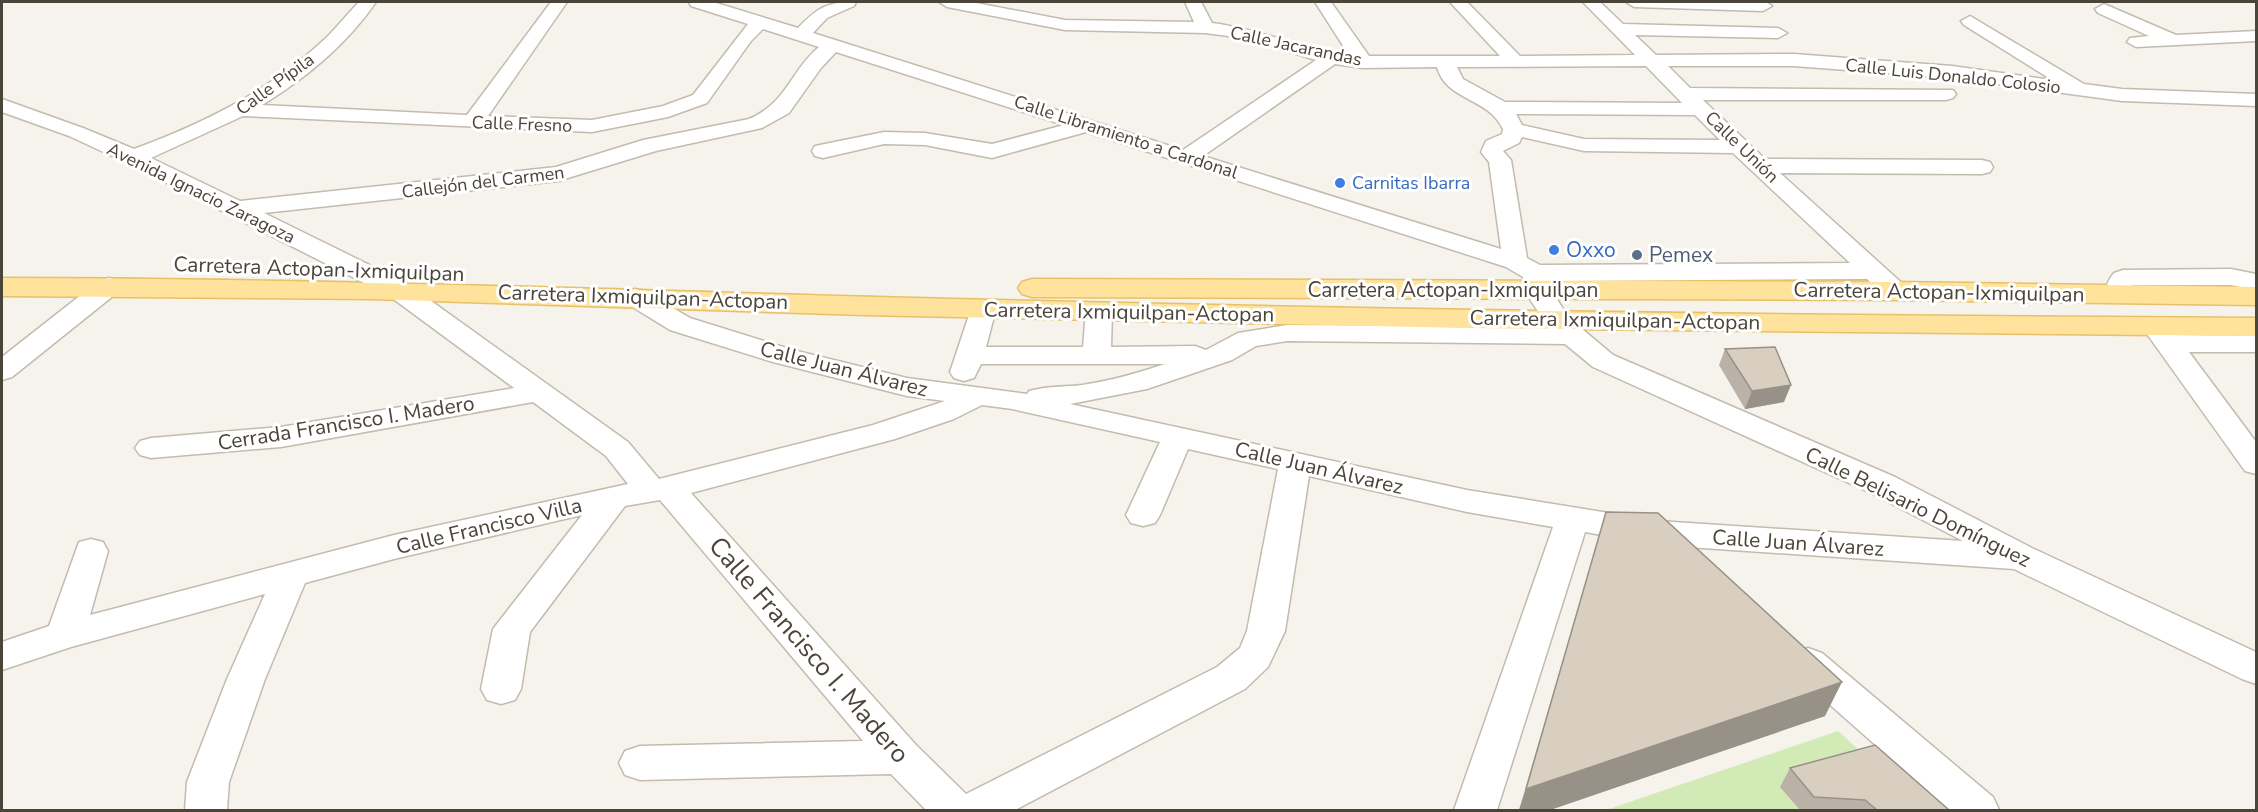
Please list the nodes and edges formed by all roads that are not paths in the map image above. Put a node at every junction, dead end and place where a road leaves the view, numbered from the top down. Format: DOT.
graph roads {
  1 [pos="368,2"];
  2 [pos="559,2"];
  3 [pos="697,2"];
  4 [pos="848,2"];
  5 [pos="947,2"];
  6 [pos="1193,2"];
  7 [pos="1323,2"];
  8 [pos="1458,2"];
  9 [pos="1591,2"];
  10 [pos="1634,2"];
  11 [pos="1763,6"];
  12 [pos="2104,9"];
  13 [pos="1970,21"];
  14 [pos="760,22"];
  15 [pos="1205,28"];
  16 [pos="1619,29"];
  17 [pos="1778,33"];
  18 [pos="801,35"];
  19 [pos="2256,36"];
  20 [pos="2172,39"];
  21 [pos="2136,42"];
  22 [pos="833,45"];
  23 [pos="1331,58"];
  24 [pos="1648,60"];
  25 [pos="1363,63"];
  26 [pos="1446,63"];
  27 [pos="1517,63"];
  28 [pos="2081,89"];
  29 [pos="1946,94"];
  30 [pos="2256,100"];
  31 [pos="1693,101"];
  32 [pos="2,105"];
  33 [pos="1501,108"];
  34 [pos="244,110"];
  35 [pos="473,123"];
  36 [pos="1090,125"];
  37 [pos="1515,129"];
  38 [pos="1739,147"];
  39 [pos="823,151"];
  40 [pos="548,152"];
  41 [pos="133,157"];
  42 [pos="1187,158"];
  43 [pos="1761,166"];
  44 [pos="1982,167"];
  45 [pos="236,209"];
  46 [pos="2,264"];
  47 [pos="359,271"];
  48 [pos="1872,271"];
  49 [pos="1529,275"];
  50 [pos="2256,282"];
  51 [pos="109,286"];
  52 [pos="2,287"];
  53 [pos="397,289"];
  54 [pos="1895,291"];
  55 [pos="2120,294"];
  56 [pos="2256,296"];
  57 [pos="635,297"];
  58 [pos="983,309"];
  59 [pos="1099,311"];
  60 [pos="2256,327"];
  61 [pos="1562,328"];
  62 [pos="2162,335"];
  63 [pos="2256,344"];
  64 [pos="1221,354"];
  65 [pos="969,355"];
  66 [pos="1096,356"];
  67 [pos="2,371"];
  68 [pos="1137,383"];
  69 [pos="541,392"];
  70 [pos="966,396"];
  71 [pos="1012,400"];
  72 [pos="1166,434"];
  73 [pos="151,448"];
  74 [pos="1295,461"];
  75 [pos="2256,464"];
  76 [pos="660,489"];
  77 [pos="614,497"];
  78 [pos="1143,515"];
  79 [pos="1572,521"];
  80 [pos="1658,533"];
  81 [pos="91,551"];
  82 [pos="2020,557"];
  83 [pos="1703,572"];
  84 [pos="292,573"];
  85 [pos="64,635"];
  86 [pos="1784,643"];
  87 [pos="2,656"];
  88 [pos="2256,669"];
  89 [pos="501,689"];
  90 [pos="901,757"];
  91 [pos="640,763"];
  92 [pos="206,810"];
  93 [pos="953,810"];
  94 [pos="976,810"];
  95 [pos="1475,810"];
  96 [pos="1978,810"];
  1 -- 34 [label="street, Calle Pípila"];
  2 -- 35 [label="street"];
  3 -- 14 [label="street, Calle Libramiento a Cardonal"];
  4 -- 18 [label="street"];
  5 -- 15 [label="street, Calle Jacarandas"];
  6 -- 15 [label="street"];
  7 -- 25 [label="street"];
  8 -- 27 [label="street"];
  9 -- 16 [label="street, Calle Unión"];
  10 -- 11 [label="street"];
  12 -- 20 [label="street"];
  13 -- 28 [label="street"];
  14 -- 18 [label="street, Calle Libramiento a Cardonal"];
  14 -- 40 [label="street, Calle Fresno"];
  15 -- 23 [label="street, Calle Jacarandas"];
  16 -- 17 [label="street"];
  16 -- 24 [label="street, Calle Unión"];
  18 -- 22 [label="street, Calle Libramiento a Cardonal"];
  19 -- 20 [label="street"];
  20 -- 21 [label="street"];
  22 -- 36 [label="street, Calle Libramiento a Cardonal"];
  22 -- 40 [label="street, Callejón del Carmen"];
  23 -- 25 [label="street, Calle Jacarandas"];
  23 -- 42 [label="street"];
  24 -- 27 [label="street, Calle Jacarandas"];
  24 -- 28 [label="street, Calle Luis Donaldo Colosio"];
  24 -- 31 [label="street, Calle Unión"];
  25 -- 26 [label="street, Calle Jacarandas"];
  26 -- 27 [label="street, Calle Jacarandas"];
  26 -- 33 [label="street"];
  28 -- 30 [label="street, Calle Luis Donaldo Colosio"];
  29 -- 31 [label="street"];
  31 -- 33 [label="street"];
  31 -- 38 [label="street, Calle Unión"];
  32 -- 41 [label="street, Avenida Ignacio Zaragoza"];
  33 -- 37 [label="street"];
  34 -- 35 [label="street, Calle Fresno"];
  34 -- 41 [label="street, Calle Pípila"];
  35 -- 40 [label="street, Calle Fresno"];
  36 -- 39 [label="street"];
  36 -- 42 [label="street, Calle Libramiento a Cardonal"];
  37 -- 38 [label="street"];
  37 -- 49 [label="street"];
  38 -- 43 [label="street, Calle Unión"];
  40 -- 45 [label="street, Callejón del Carmen"];
  41 -- 45 [label="street, Avenida Ignacio Zaragoza"];
  42 -- 49 [label="street, Calle Libramiento a Cardonal"];
  43 -- 44 [label="street"];
  43 -- 48 [label="street, Calle Unión"];
  45 -- 47 [label="street, Avenida Ignacio Zaragoza"];
  46 -- 47 [label="main road, Carretera Actopan-Ixmiquilpan"];
  47 -- 49 [label="main road, Carretera Actopan-Ixmiquilpan"];
  47 -- 53 [label="street, Avenida Ignacio Zaragoza"];
  48 -- 49 [label="street, Calle Libramiento a Cardonal"];
  48 -- 54 [label="street, Calle Unión"];
  49 -- 54 [label="main road, Carretera Actopan-Ixmiquilpan"];
  49 -- 61 [label="street"];
  50 -- 55 [label="street"];
  51 -- 52 [label="main road, Carretera Ixmiquilpan-Actopan"];
  51 -- 53 [label="main road, Carretera Ixmiquilpan-Actopan"];
  51 -- 67 [label="street"];
  53 -- 57 [label="main road, Carretera Ixmiquilpan-Actopan"];
  53 -- 69 [label="street, Calle Francisco I. Madero"];
  54 -- 55 [label="main road, Carretera Actopan-Ixmiquilpan"];
  55 -- 56 [label="main road, Carretera Actopan-Ixmiquilpan"];
  57 -- 58 [label="main road, Carretera Ixmiquilpan-Actopan"];
  57 -- 70 [label="street, Calle Juan Álvarez"];
  58 -- 59 [label="main road, Carretera Ixmiquilpan-Actopan"];
  58 -- 65 [label="street"];
  59 -- 61 [label="main road, Carretera Ixmiquilpan-Actopan"];
  59 -- 66 [label="street"];
  60 -- 62 [label="main road, Carretera Ixmiquilpan-Actopan"];
  61 -- 62 [label="main road, Carretera Ixmiquilpan-Actopan"];
  61 -- 64 [label="street"];
  61 -- 82 [label="street, Calle Belisario Domínguez"];
  62 -- 63 [label="street"];
  62 -- 75 [label="street"];
  64 -- 66 [label="street"];
  64 -- 68 [label="street"];
  65 -- 66 [label="street"];
  65 -- 70 [label="street"];
  68 -- 71 [label="street"];
  68 -- 72 [label="street"];
  69 -- 73 [label="street, Cerrada Francisco I. Madero"];
  69 -- 76 [label="street, Calle Francisco I. Madero"];
  70 -- 71 [label="street, Calle Juan Álvarez"];
  70 -- 76 [label="street, Calle Francisco Villa"];
  71 -- 72 [label="street, Calle Juan Álvarez"];
  72 -- 74 [label="street, Calle Juan Álvarez"];
  72 -- 78 [label="street"];
  74 -- 79 [label="street, Calle Juan Álvarez"];
  74 -- 94 [label="street"];
  76 -- 77 [label="street, Calle Francisco Villa"];
  76 -- 90 [label="street, Calle Francisco I. Madero"];
  77 -- 84 [label="street, Calle Francisco Villa"];
  77 -- 89 [label="street"];
  79 -- 80 [label="street, Calle Juan Álvarez"];
  79 -- 95 [label="street"];
  80 -- 82 [label="street, Calle Juan Álvarez"];
  80 -- 83 [label="street"];
  81 -- 85 [label="street"];
  82 -- 88 [label="street, Calle Belisario Domínguez"];
  84 -- 85 [label="street, Calle Francisco Villa"];
  84 -- 92 [label="street"];
  85 -- 87 [label="street, Calle Francisco Villa"];
  86 -- 96 [label="street"];
  90 -- 91 [label="street"];
  90 -- 93 [label="street, Calle Francisco I. Madero"];
}
